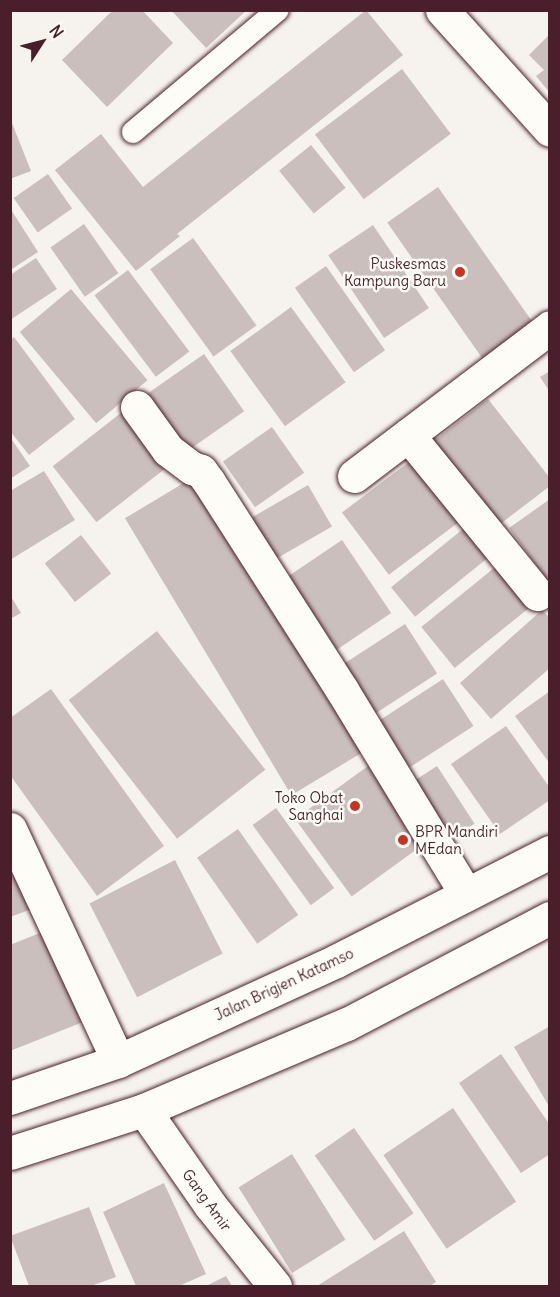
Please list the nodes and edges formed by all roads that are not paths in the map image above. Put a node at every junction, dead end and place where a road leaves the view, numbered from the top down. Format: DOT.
graph roads {
  1 [pos="278,10"];
  2 [pos="442,10"];
  3 [pos="549,130"];
  4 [pos="133,132"];
  5 [pos="549,327"];
  6 [pos="137,407"];
  7 [pos="408,435"];
  8 [pos="354,476"];
  9 [pos="537,594"];
  10 [pos="10,829"];
  11 [pos="549,852"];
  12 [pos="466,894"];
  13 [pos="549,918"];
  14 [pos="118,1061"];
  15 [pos="10,1098"];
  16 [pos="144,1110"];
  17 [pos="10,1154"];
  18 [pos="274,1287"];
  1 -- 4 [label="lane"];
  2 -- 3 [label="street"];
  5 -- 7 [label="street"];
  6 -- 12 [label="street"];
  7 -- 8 [label="street"];
  7 -- 9 [label="street"];
  10 -- 14 [label="street"];
  11 -- 12 [label="street, Jalan Brigjen Katamso"];
  12 -- 14 [label="street, Jalan Brigjen Katamso"];
  13 -- 16 [label="street"];
  14 -- 15 [label="street, Jalan Brigjen Katamso"];
  16 -- 17 [label="street"];
  16 -- 18 [label="street, Gang Amir"];
}
